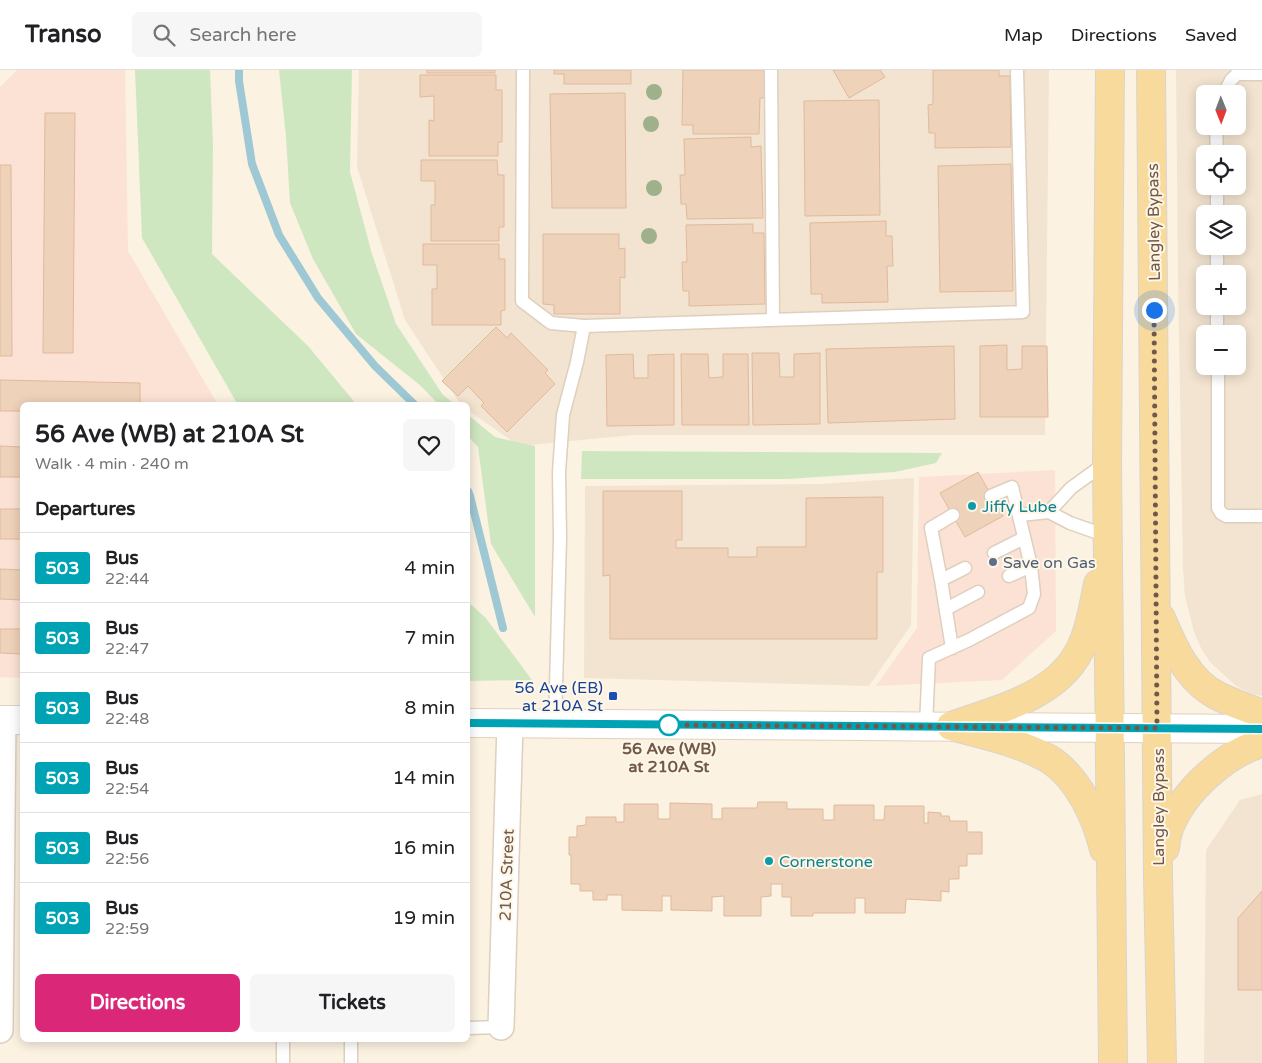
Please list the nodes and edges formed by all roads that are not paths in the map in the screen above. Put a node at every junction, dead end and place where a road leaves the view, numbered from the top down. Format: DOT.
graph roads {
  1 [pos="523,70"];
  2 [pos="771,70"];
  3 [pos="1017,70"];
  4 [pos="1110,70"];
  5 [pos="1151,70"];
  6 [pos="1262,74"];
  7 [pos="1228,85"];
  8 [pos="772,320"];
  9 [pos="584,326"];
  10 [pos="1218,375"];
  11 [pos="1107,462"];
  12 [pos="991,496"];
  13 [pos="1050,512"];
  14 [pos="953,515"];
  15 [pos="1020,515"];
  16 [pos="1262,516"];
  17 [pos="1024,538"];
  18 [pos="1107,538"];
  19 [pos="994,553"];
  20 [pos="1031,566"];
  21 [pos="965,568"];
  22 [pos="1009,576"];
  23 [pos="941,580"];
  24 [pos="978,592"];
  25 [pos="946,608"];
  26 [pos="1157,610"];
  27 [pos="952,648"];
  28 [pos="1262,714"];
  29 [pos="9,720"];
  30 [pos="470,724"];
  31 [pos="510,724"];
  32 [pos="556,724"];
  33 [pos="938,726"];
  34 [pos="1110,728"];
  35 [pos="1157,728"];
  36 [pos="1262,729"];
  37 [pos="1262,743"];
  38 [pos="1111,874"];
  39 [pos="1158,877"];
  40 [pos="501,1027"];
  41 [pos="470,1028"];
  42 [pos="0,1030"];
  43 [pos="283,1042"];
  44 [pos="351,1042"];
  45 [pos="283,1063"];
  46 [pos="351,1063"];
  47 [pos="1112,1063"];
  48 [pos="1162,1063"];
  1 -- 9 [label="lane"];
  2 -- 8 [label="lane"];
  3 -- 8 [label="lane"];
  4 -- 11 [label="main road"];
  5 -- 26 [label="main road, Langley Bypass"];
  6 -- 7 [label="lane"];
  8 -- 9 [label="lane"];
  9 -- 32 [label="lane"];
  10 -- 16 [label="lane"];
  11 -- 13 [label="lane"];
  11 -- 18 [label="main road"];
  12 -- 15 [label="lane"];
  13 -- 15 [label="lane"];
  13 -- 18 [label="lane"];
  14 -- 23 [label="lane"];
  15 -- 17 [label="lane"];
  17 -- 19 [label="lane"];
  17 -- 20 [label="lane"];
  18 -- 33 [label="main road"];
  18 -- 34 [label="main road"];
  20 -- 22 [label="lane"];
  20 -- 27 [label="lane"];
  21 -- 23 [label="lane"];
  23 -- 25 [label="lane"];
  24 -- 25 [label="lane"];
  25 -- 27 [label="lane"];
  26 -- 28 [label="main road"];
  26 -- 35 [label="main road, Langley Bypass"];
  27 -- 33 [label="lane"];
  29 -- 42 [label="street"];
  30 -- 31 [label="main road"];
  31 -- 32 [label="main road"];
  31 -- 40 [label="street, 210A Street"];
  32 -- 33 [label="main road"];
  33 -- 34 [label="main road"];
  33 -- 38 [label="main road"];
  34 -- 35 [label="main road"];
  34 -- 38 [label="main road"];
  35 -- 36 [label="main road"];
  35 -- 39 [label="main road, Langley Bypass"];
  37 -- 39 [label="main road"];
  38 -- 47 [label="main road"];
  39 -- 48 [label="main road, Langley Bypass"];
  40 -- 41 [label="lane"];
  43 -- 45 [label="lane"];
  44 -- 46 [label="lane"];
}
